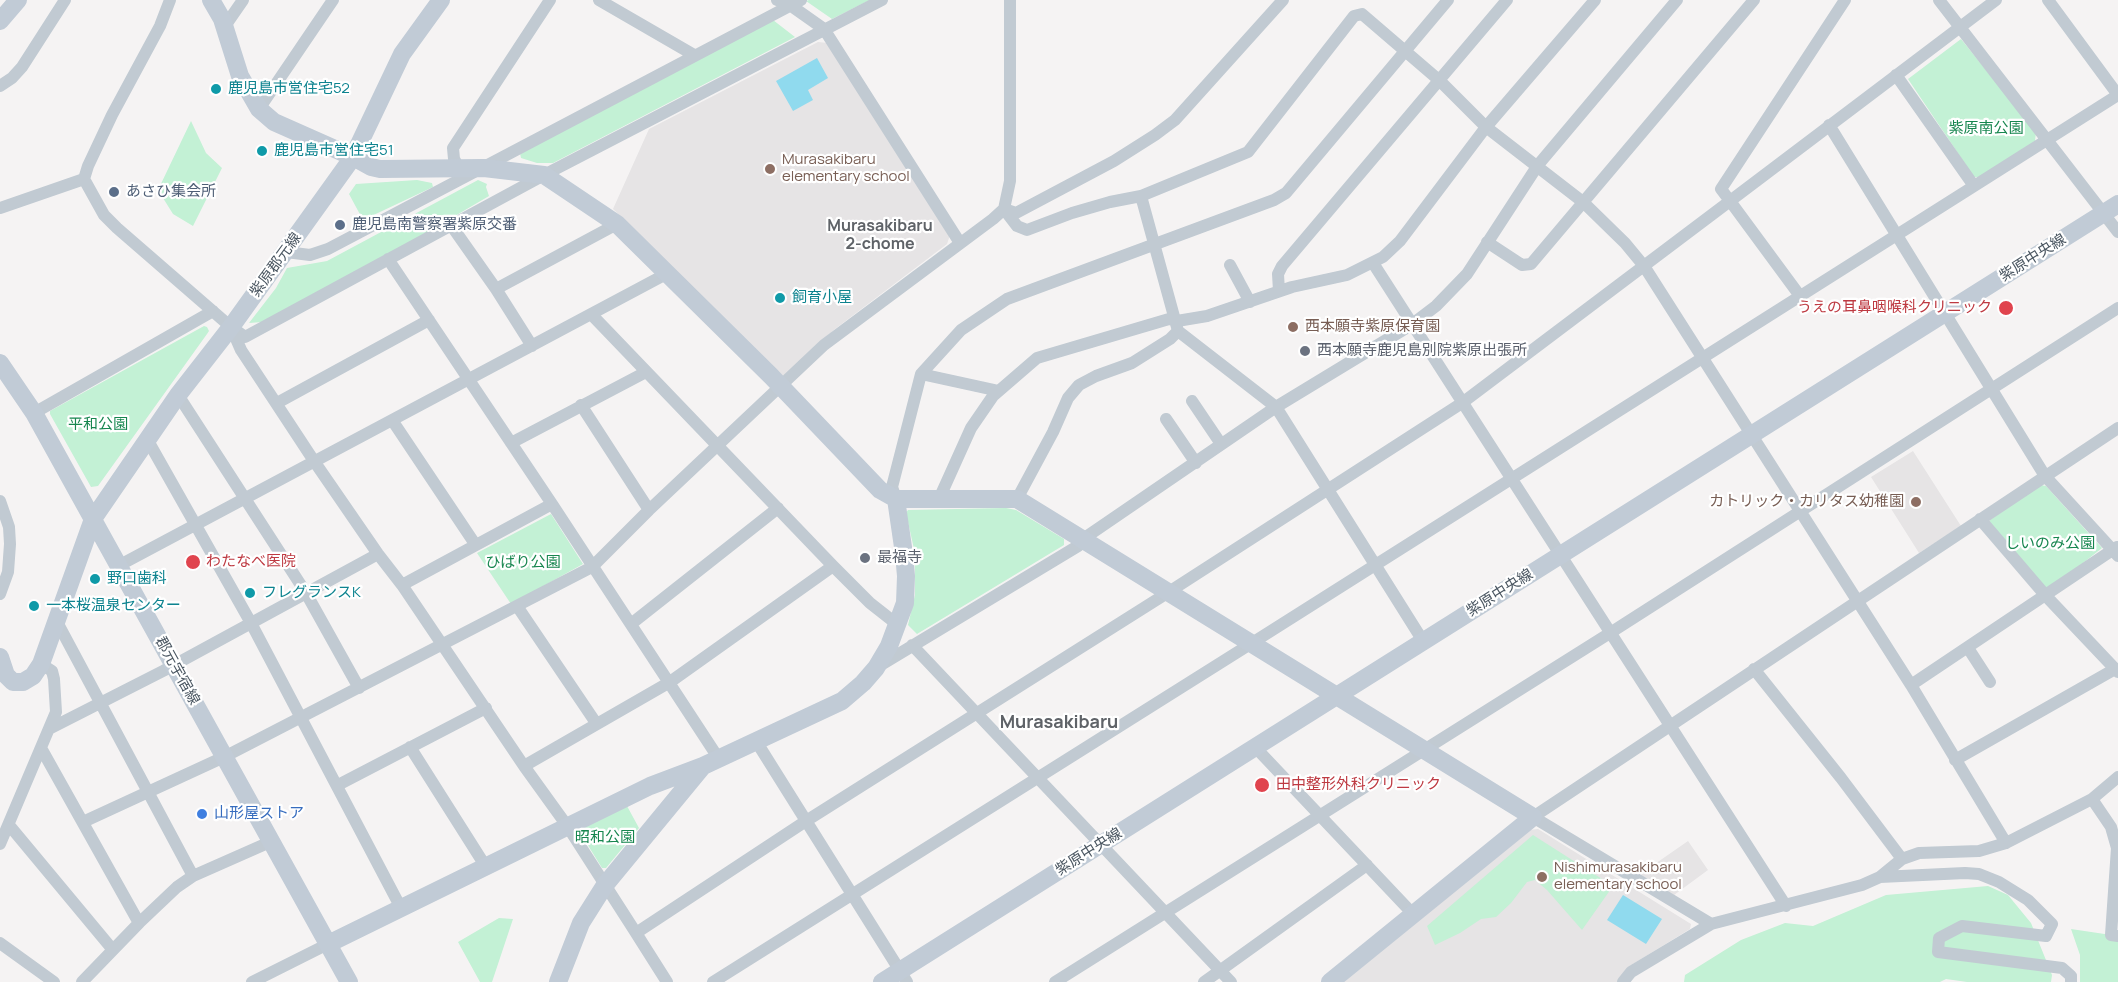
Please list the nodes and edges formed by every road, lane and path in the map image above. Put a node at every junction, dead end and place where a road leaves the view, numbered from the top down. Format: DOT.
graph roads {
  1 [pos="18,0"];
  2 [pos="65,0"];
  3 [pos="170,0"];
  4 [pos="211,0"];
  5 [pos="243,0"];
  6 [pos="333,0"];
  7 [pos="441,0"];
  8 [pos="550,0"];
  9 [pos="600,0"];
  10 [pos="777,0"];
  11 [pos="882,0"];
  12 [pos="1010,0"];
  13 [pos="1283,0"];
  14 [pos="1448,0"];
  15 [pos="1507,0"];
  16 [pos="1595,0"];
  17 [pos="1677,0"];
  18 [pos="1754,0"];
  19 [pos="1845,0"];
  20 [pos="1939,0"];
  21 [pos="1996,0"];
  22 [pos="2048,0"];
  23 [pos="795,3"];
  24 [pos="0,21"];
  25 [pos="225,26"];
  26 [pos="824,29"];
  27 [pos="1960,29"];
  28 [pos="1406,52"];
  29 [pos="694,55"];
  30 [pos="1896,75"];
  31 [pos="1440,81"];
  32 [pos="0,86"];
  33 [pos="2118,95"];
  34 [pos="259,109"];
  35 [pos="1829,125"];
  36 [pos="1486,127"];
  37 [pos="2048,139"];
  38 [pos="353,157"];
  39 [pos="1538,165"];
  40 [pos="459,168"];
  41 [pos="484,168"];
  42 [pos="544,175"];
  43 [pos="84,179"];
  44 [pos="1974,186"];
  45 [pos="1142,196"];
  46 [pos="1730,201"];
  47 [pos="1583,202"];
  48 [pos="0,208"];
  49 [pos="1004,209"];
  50 [pos="2111,209"];
  51 [pos="616,224"];
  52 [pos="452,225"];
  53 [pos="2118,232"];
  54 [pos="1896,235"];
  55 [pos="1487,242"];
  56 [pos="960,243"];
  57 [pos="1155,244"];
  58 [pos="286,252"];
  59 [pos="388,259"];
  60 [pos="1373,263"];
  61 [pos="1230,265"];
  62 [pos="1644,266"];
  63 [pos="668,273"];
  64 [pos="496,289"];
  65 [pos="1279,291"];
  66 [pos="1800,296"];
  67 [pos="1250,302"];
  68 [pos="2118,308"];
  69 [pos="213,311"];
  70 [pos="591,314"];
  71 [pos="1944,314"];
  72 [pos="429,320"];
  73 [pos="1411,325"];
  74 [pos="1178,326"];
  75 [pos="231,327"];
  76 [pos="532,346"];
  77 [pos="1703,358"];
  78 [pos="0,363"];
  79 [pos="646,372"];
  80 [pos="921,374"];
  81 [pos="467,380"];
  82 [pos="780,385"];
  83 [pos="1992,388"];
  84 [pos="999,391"];
  85 [pos="178,395"];
  86 [pos="1192,401"];
  87 [pos="1462,403"];
  88 [pos="277,404"];
  89 [pos="581,405"];
  90 [pos="1276,407"];
  91 [pos="33,413"];
  92 [pos="1167,419"];
  93 [pos="392,420"];
  94 [pos="2118,428"];
  95 [pos="1752,435"];
  96 [pos="147,439"];
  97 [pos="511,443"];
  98 [pos="1221,444"];
  99 [pos="717,446"];
  100 [pos="314,461"];
  101 [pos="1196,463"];
  102 [pos="2045,476"];
  103 [pos="1511,479"];
  104 [pos="1328,490"];
  105 [pos="245,497"];
  106 [pos="896,499"];
  107 [pos="939,499"];
  108 [pos="1017,500"];
  109 [pos="0,501"];
  110 [pos="552,504"];
  111 [pos="778,508"];
  112 [pos="649,510"];
  113 [pos="1800,511"];
  114 [pos="93,519"];
  115 [pos="1980,519"];
  116 [pos="195,524"];
  117 [pos="1083,539"];
  118 [pos="475,544"];
  119 [pos="2116,551"];
  120 [pos="378,554"];
  121 [pos="1560,555"];
  122 [pos="1376,564"];
  123 [pos="118,566"];
  124 [pos="833,566"];
  125 [pos="592,567"];
  126 [pos="402,585"];
  127 [pos="1169,592"];
  128 [pos="306,593"];
  129 [pos="0,594"];
  130 [pos="2046,596"];
  131 [pos="1856,601"];
  132 [pos="517,606"];
  133 [pos="56,620"];
  134 [pos="250,623"];
  135 [pos="631,624"];
  136 [pos="898,625"];
  137 [pos="1610,633"];
  138 [pos="1423,641"];
  139 [pos="1252,643"];
  140 [pos="442,645"];
  141 [pos="912,645"];
  142 [pos="1968,648"];
  143 [pos="0,657"];
  144 [pos="41,664"];
  145 [pos="173,666"];
  146 [pos="876,668"];
  147 [pos="1754,669"];
  148 [pos="2116,670"];
  149 [pos="670,682"];
  150 [pos="1990,682"];
  151 [pos="1911,685"];
  152 [pos="359,688"];
  153 [pos="1337,695"];
  154 [pos="100,705"];
  155 [pos="486,708"];
  156 [pos="976,713"];
  157 [pos="300,717"];
  158 [pos="596,723"];
  159 [pos="1670,726"];
  160 [pos="49,729"];
  161 [pos="756,741"];
  162 [pos="410,747"];
  163 [pos="1255,747"];
  164 [pos="41,748"];
  165 [pos="1425,750"];
  166 [pos="224,757"];
  167 [pos="1955,760"];
  168 [pos="711,762"];
  169 [pos="524,766"];
  170 [pos="2118,777"];
  171 [pos="1038,778"];
  172 [pos="338,786"];
  173 [pos="148,792"];
  174 [pos="2092,799"];
  175 [pos="1320,816"];
  176 [pos="1533,817"];
  177 [pos="7,821"];
  178 [pos="807,821"];
  179 [pos="83,822"];
  180 [pos="568,827"];
  181 [pos="270,842"];
  182 [pos="2007,843"];
  183 [pos="0,844"];
  184 [pos="1100,845"];
  185 [pos="1902,859"];
  186 [pos="1367,865"];
  187 [pos="486,867"];
  188 [pos="193,876"];
  189 [pos="1880,877"];
  190 [pos="605,885"];
  191 [pos="852,895"];
  192 [pos="1786,906"];
  193 [pos="401,908"];
  194 [pos="1165,913"];
  195 [pos="1413,914"];
  196 [pos="139,923"];
  197 [pos="1711,924"];
  198 [pos="636,933"];
  199 [pos="2118,936"];
  200 [pos="0,943"];
  201 [pos="328,944"];
  202 [pos="113,950"];
  203 [pos="1220,970"];
  204 [pos="904,976"];
  205 [pos="54,982"];
  206 [pos="82,982"];
  207 [pos="252,982"];
  208 [pos="349,982"];
  209 [pos="558,982"];
  210 [pos="667,982"];
  211 [pos="713,982"];
  212 [pos="882,982"];
  213 [pos="1055,982"];
  214 [pos="1204,982"];
  215 [pos="1231,982"];
  216 [pos="1330,982"];
  217 [pos="1623,982"];
  218 [pos="2071,982"];
  1 -- 24 [label="street"];
  2 -- 32 [label="street"];
  3 -- 43 [label="street"];
  4 -- 25 [label="street"];
  5 -- 25 [label="street"];
  6 -- 34 [label="street"];
  7 -- 38 [label="street, 紫原郡元線"];
  8 -- 40 [label="street"];
  9 -- 29 [label="street"];
  10 -- 23 [label="street"];
  11 -- 26 [label="street"];
  12 -- 49 [label="street"];
  13 -- 49 [label="street"];
  14 -- 28 [label="street"];
  15 -- 31 [label="street"];
  16 -- 36 [label="street"];
  17 -- 39 [label="street"];
  18 -- 47 [label="street"];
  19 -- 46 [label="street"];
  20 -- 27 [label="street"];
  21 -- 27 [label="street"];
  22 -- 33 [label="street"];
  23 -- 26 [label="street"];
  23 -- 29 [label="street"];
  25 -- 34 [label="street"];
  26 -- 42 [label="street"];
  26 -- 56 [label="street"];
  27 -- 30 [label="street"];
  27 -- 37 [label="street"];
  28 -- 31 [label="street"];
  28 -- 45 [label="street"];
  28 -- 57 [label="street"];
  29 -- 41 [label="street"];
  30 -- 35 [label="street"];
  30 -- 44 [label="street"];
  31 -- 36 [label="street"];
  31 -- 65 [label="street"];
  33 -- 37 [label="street"];
  34 -- 38 [label="street"];
  35 -- 46 [label="street"];
  35 -- 54 [label="street"];
  36 -- 39 [label="street"];
  36 -- 60 [label="street"];
  37 -- 44 [label="street"];
  37 -- 50 [label="street"];
  38 -- 40 [label="street"];
  38 -- 58 [label="street, 紫原郡元線"];
  39 -- 47 [label="street"];
  39 -- 55 [label="street"];
  40 -- 41 [label="street"];
  41 -- 42 [label="street"];
  41 -- 58 [label="street"];
  42 -- 51 [label="street"];
  42 -- 52 [label="street"];
  43 -- 48 [label="street"];
  43 -- 69 [label="street"];
  44 -- 54 [label="street"];
  45 -- 49 [label="street"];
  45 -- 57 [label="street"];
  46 -- 62 [label="street"];
  46 -- 66 [label="street"];
  47 -- 55 [label="street"];
  47 -- 62 [label="street"];
  49 -- 56 [label="street"];
  50 -- 53 [label="street"];
  50 -- 71 [label="street, 紫原中央線"];
  51 -- 63 [label="street"];
  51 -- 64 [label="street"];
  52 -- 59 [label="street"];
  52 -- 64 [label="street"];
  54 -- 66 [label="street"];
  54 -- 71 [label="street"];
  55 -- 73 [label="street"];
  56 -- 82 [label="street"];
  57 -- 74 [label="street"];
  57 -- 80 [label="street"];
  58 -- 75 [label="street, 紫原郡元線"];
  59 -- 72 [label="street"];
  59 -- 75 [label="street"];
  60 -- 65 [label="street"];
  60 -- 73 [label="street"];
  61 -- 67 [label="street"];
  62 -- 77 [label="street"];
  62 -- 87 [label="street"];
  63 -- 70 [label="street"];
  63 -- 82 [label="street"];
  64 -- 76 [label="street"];
  65 -- 67 [label="street"];
  66 -- 77 [label="street"];
  67 -- 74 [label="street"];
  68 -- 83 [label="street"];
  69 -- 75 [label="street"];
  69 -- 91 [label="street"];
  70 -- 76 [label="street"];
  70 -- 79 [label="street"];
  71 -- 83 [label="street"];
  71 -- 95 [label="street, 紫原中央線"];
  72 -- 81 [label="street"];
  72 -- 88 [label="street"];
  73 -- 87 [label="street"];
  73 -- 90 [label="street"];
  74 -- 84 [label="street"];
  74 -- 90 [label="street"];
  74 -- 108 [label="street"];
  75 -- 85 [label="street, 紫原郡元線"];
  75 -- 88 [label="street"];
  76 -- 81 [label="street"];
  77 -- 95 [label="street"];
  77 -- 103 [label="street"];
  78 -- 91 [label="street, 郡元宇宿線"];
  79 -- 89 [label="street"];
  79 -- 99 [label="street"];
  80 -- 84 [label="street"];
  80 -- 106 [label="street"];
  81 -- 93 [label="street"];
  81 -- 97 [label="street"];
  82 -- 99 [label="street"];
  82 -- 106 [label="street"];
  83 -- 102 [label="street"];
  83 -- 113 [label="street"];
  84 -- 107 [label="street"];
  85 -- 96 [label="street, 紫原郡元線"];
  85 -- 105 [label="street"];
  86 -- 98 [label="street"];
  87 -- 103 [label="street"];
  87 -- 104 [label="street"];
  88 -- 100 [label="street"];
  89 -- 97 [label="street"];
  89 -- 112 [label="street"];
  90 -- 98 [label="street"];
  90 -- 104 [label="street"];
  91 -- 114 [label="street, 郡元宇宿線"];
  92 -- 101 [label="street"];
  93 -- 100 [label="street"];
  93 -- 118 [label="street"];
  94 -- 102 [label="street"];
  95 -- 113 [label="street"];
  95 -- 121 [label="street, 紫原中央線"];
  96 -- 114 [label="street, 紫原郡元線"];
  96 -- 116 [label="street"];
  97 -- 110 [label="street"];
  98 -- 101 [label="street"];
  99 -- 111 [label="street"];
  99 -- 112 [label="street"];
  100 -- 105 [label="street"];
  100 -- 120 [label="street"];
  101 -- 117 [label="street"];
  102 -- 115 [label="street"];
  102 -- 119 [label="street"];
  103 -- 121 [label="street"];
  103 -- 122 [label="street"];
  104 -- 122 [label="street"];
  104 -- 127 [label="street"];
  105 -- 116 [label="street"];
  105 -- 128 [label="street"];
  106 -- 107 [label="street"];
  106 -- 136 [label="street"];
  107 -- 108 [label="street"];
  108 -- 117 [label="street"];
  109 -- 129 [label="street"];
  110 -- 118 [label="street"];
  110 -- 125 [label="street"];
  111 -- 124 [label="street"];
  111 -- 135 [label="street"];
  112 -- 125 [label="street"];
  113 -- 131 [label="street"];
  113 -- 137 [label="street"];
  114 -- 123 [label="street, 郡元宇宿線"];
  114 -- 133 [label="street, 紫原郡元線"];
  115 -- 130 [label="street"];
  115 -- 131 [label="street"];
  116 -- 123 [label="street"];
  116 -- 134 [label="street"];
  117 -- 127 [label="street"];
  117 -- 141 [label="street"];
  118 -- 126 [label="street"];
  119 -- 130 [label="street"];
  120 -- 126 [label="street"];
  120 -- 128 [label="street"];
  121 -- 137 [label="street"];
  121 -- 138 [label="street, 紫原中央線"];
  122 -- 138 [label="street"];
  122 -- 139 [label="street"];
  123 -- 145 [label="street, 郡元宇宿線"];
  124 -- 136 [label="street"];
  124 -- 149 [label="street"];
  125 -- 132 [label="street"];
  125 -- 135 [label="street"];
  126 -- 140 [label="street"];
  127 -- 139 [label="street"];
  127 -- 156 [label="street"];
  128 -- 134 [label="street"];
  128 -- 152 [label="street"];
  130 -- 142 [label="street"];
  130 -- 148 [label="street"];
  131 -- 147 [label="street"];
  131 -- 151 [label="street"];
  132 -- 140 [label="street"];
  132 -- 158 [label="street"];
  133 -- 144 [label="street, 紫原郡元線"];
  133 -- 154 [label="street"];
  134 -- 145 [label="street"];
  134 -- 157 [label="street"];
  135 -- 149 [label="street"];
  136 -- 146 [label="street"];
  137 -- 159 [label="street"];
  137 -- 165 [label="street"];
  138 -- 153 [label="street, 紫原中央線"];
  139 -- 153 [label="street"];
  139 -- 171 [label="street"];
  140 -- 152 [label="street"];
  140 -- 155 [label="street"];
  141 -- 146 [label="street"];
  141 -- 156 [label="street"];
  142 -- 150 [label="street"];
  142 -- 151 [label="street"];
  143 -- 144 [label="street"];
  144 -- 160 [label="street"];
  145 -- 154 [label="street"];
  145 -- 166 [label="street, 郡元宇宿線"];
  146 -- 161 [label="street"];
  147 -- 159 [label="street"];
  147 -- 185 [label="street"];
  148 -- 167 [label="street"];
  149 -- 158 [label="street"];
  149 -- 168 [label="street"];
  151 -- 167 [label="street"];
  152 -- 157 [label="street"];
  153 -- 163 [label="street, 紫原中央線"];
  153 -- 165 [label="street"];
  154 -- 160 [label="street"];
  154 -- 173 [label="street"];
  155 -- 162 [label="street"];
  155 -- 169 [label="street"];
  156 -- 171 [label="street"];
  156 -- 178 [label="street"];
  157 -- 166 [label="street"];
  157 -- 172 [label="street"];
  158 -- 169 [label="street"];
  159 -- 176 [label="street"];
  159 -- 192 [label="street"];
  160 -- 164 [label="street"];
  161 -- 168 [label="street"];
  161 -- 178 [label="street"];
  162 -- 172 [label="street"];
  162 -- 187 [label="street"];
  163 -- 175 [label="street"];
  163 -- 184 [label="street, 紫原中央線"];
  164 -- 177 [label="street"];
  164 -- 179 [label="street"];
  165 -- 175 [label="street"];
  165 -- 176 [label="street"];
  166 -- 173 [label="street"];
  166 -- 181 [label="street, 郡元宇宿線"];
  167 -- 182 [label="street"];
  168 -- 180 [label="street"];
  168 -- 190 [label="street"];
  169 -- 180 [label="street"];
  170 -- 174 [label="street"];
  171 -- 184 [label="street"];
  171 -- 191 [label="street"];
  172 -- 193 [label="street"];
  173 -- 179 [label="street"];
  173 -- 188 [label="street"];
  174 -- 182 [label="street"];
  174 -- 199 [label="street"];
  175 -- 186 [label="street"];
  175 -- 194 [label="street"];
  176 -- 195 [label="street"];
  176 -- 197 [label="street"];
  177 -- 183 [label="street"];
  177 -- 202 [label="street"];
  178 -- 191 [label="street"];
  178 -- 198 [label="street"];
  179 -- 196 [label="street"];
  180 -- 187 [label="street"];
  180 -- 190 [label="street"];
  181 -- 188 [label="street"];
  181 -- 201 [label="street, 郡元宇宿線"];
  182 -- 185 [label="street"];
  184 -- 194 [label="street"];
  184 -- 204 [label="street, 紫原中央線"];
  185 -- 189 [label="street"];
  186 -- 195 [label="street"];
  186 -- 203 [label="street"];
  187 -- 193 [label="street"];
  188 -- 196 [label="street"];
  189 -- 192 [label="street"];
  189 -- 218 [label="street"];
  190 -- 198 [label="street"];
  190 -- 209 [label="street"];
  191 -- 204 [label="street"];
  191 -- 211 [label="street"];
  192 -- 197 [label="street"];
  193 -- 201 [label="street"];
  194 -- 203 [label="street"];
  194 -- 213 [label="street"];
  195 -- 216 [label="street"];
  196 -- 202 [label="street"];
  197 -- 217 [label="street"];
  198 -- 210 [label="street"];
  200 -- 205 [label="street"];
  201 -- 207 [label="street"];
  201 -- 208 [label="street, 郡元宇宿線"];
  202 -- 206 [label="street"];
  203 -- 214 [label="street"];
  203 -- 215 [label="street"];
  204 -- 212 [label="street, 紫原中央線"];
}
